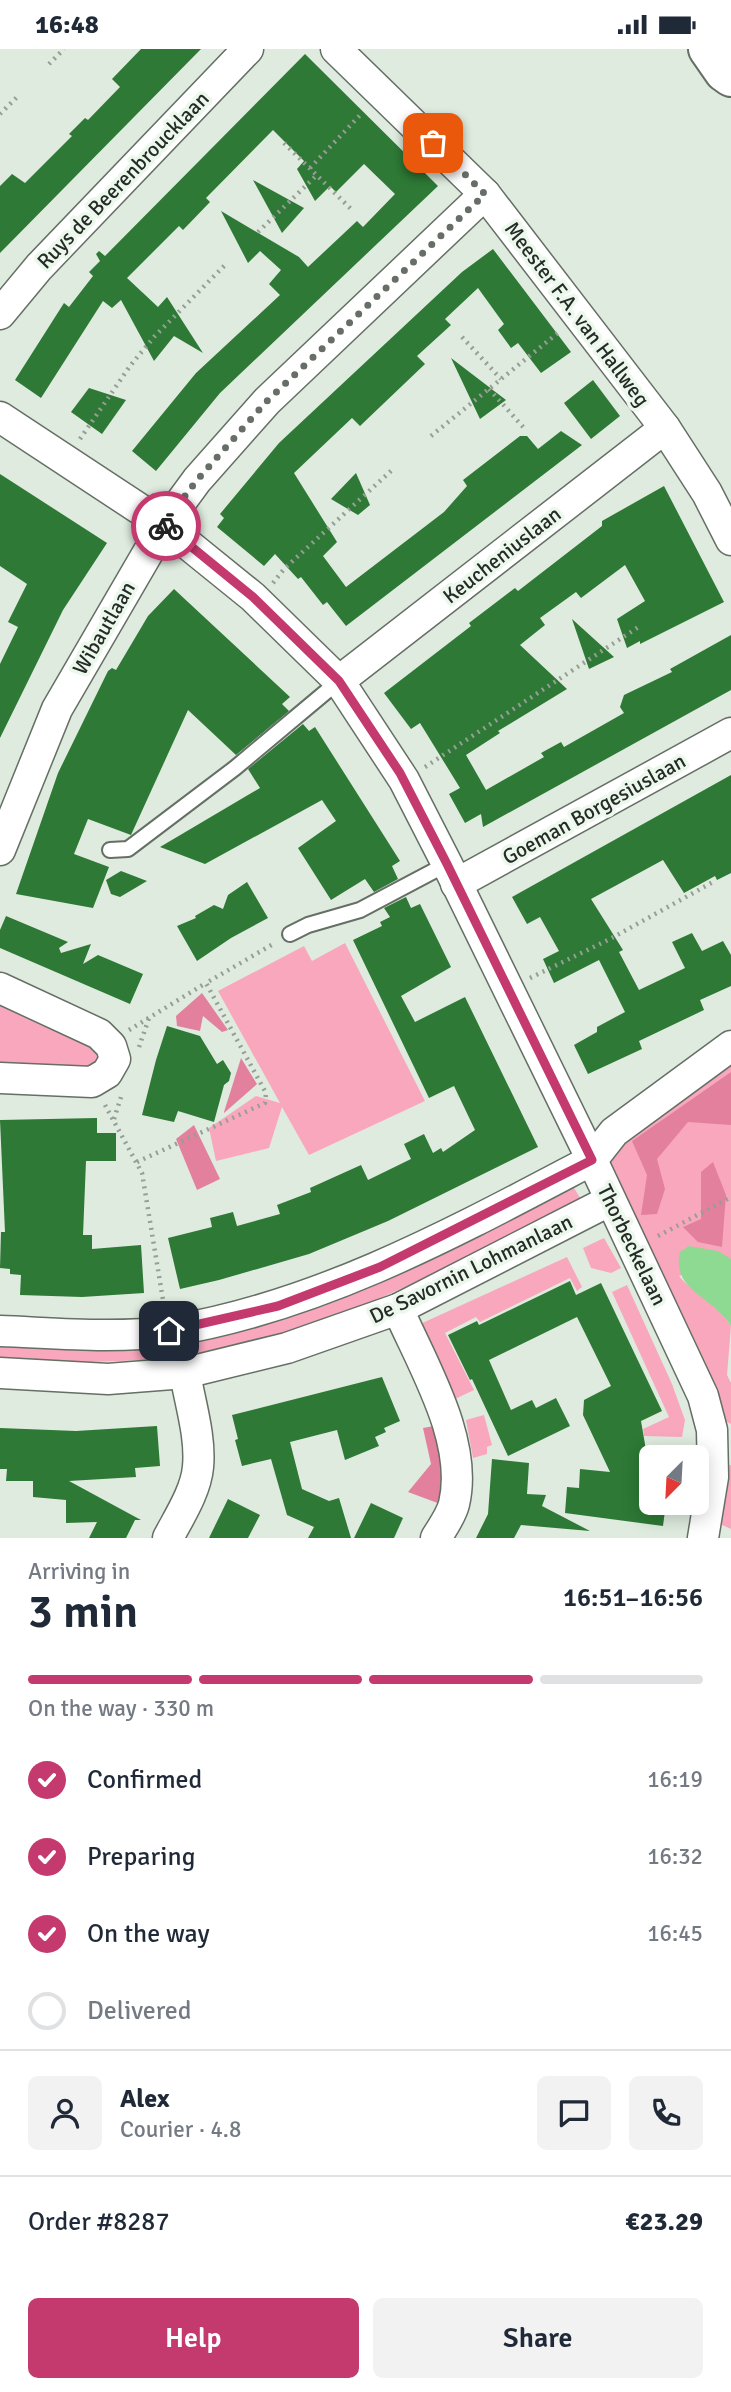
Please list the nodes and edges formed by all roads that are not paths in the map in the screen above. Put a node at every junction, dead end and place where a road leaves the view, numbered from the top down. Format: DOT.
graph roads {
  1 [pos="248,49"];
  2 [pos="336,49"];
  3 [pos="708,49"];
  4 [pos="731,78"];
  5 [pos="485,194"];
  6 [pos="0,314"];
  7 [pos="0,417"];
  8 [pos="665,428"];
  9 [pos="164,524"];
  10 [pos="731,540"];
  11 [pos="339,681"];
  12 [pos="731,733"];
  13 [pos="0,850"];
  14 [pos="110,850"];
  15 [pos="452,874"];
  16 [pos="290,935"];
  17 [pos="0,988"];
  18 [pos="731,1046"];
  19 [pos="0,1078"];
  20 [pos="592,1160"];
  21 [pos="609,1201"];
  22 [pos="398,1309"];
  23 [pos="0,1331"];
  24 [pos="0,1373"];
  25 [pos="185,1373"];
  26 [pos="168,1538"];
  27 [pos="436,1538"];
  28 [pos="703,1538"];
  1 -- 6 [label="street, Ruys de Beerenbroucklaan"];
  2 -- 5 [label="street, Meester F.A. van Hallweg"];
  3 -- 4 [label="highway"];
  5 -- 8 [label="street, Meester F.A. van Hallweg"];
  5 -- 9 [label="street, Wibautlaan"];
  7 -- 9 [label="street, Thorbeckelaan"];
  8 -- 10 [label="street, Meester F.A. van Hallweg"];
  8 -- 11 [label="street, Keucheniuslaan"];
  9 -- 11 [label="street, Thorbeckelaan"];
  9 -- 13 [label="street, Wibautlaan"];
  11 -- 14 [label="lane"];
  11 -- 15 [label="street, Thorbeckelaan"];
  12 -- 15 [label="street, Goeman Borgesiuslaan"];
  15 -- 16 [label="lane"];
  15 -- 20 [label="street, Thorbeckelaan"];
  17 -- 19 [label="street"];
  18 -- 20 [label="street"];
  20 -- 21 [label="street, Thorbeckelaan"];
  20 -- 23 [label="street, De Savornin Lohmanlaan"];
  21 -- 22 [label="street, De Savornin Lohmanlaan"];
  21 -- 28 [label="street, Thorbeckelaan"];
  22 -- 25 [label="street, De Savornin Lohmanlaan"];
  22 -- 27 [label="street"];
  24 -- 25 [label="street, De Savornin Lohmanlaan"];
  25 -- 26 [label="street"];
}
